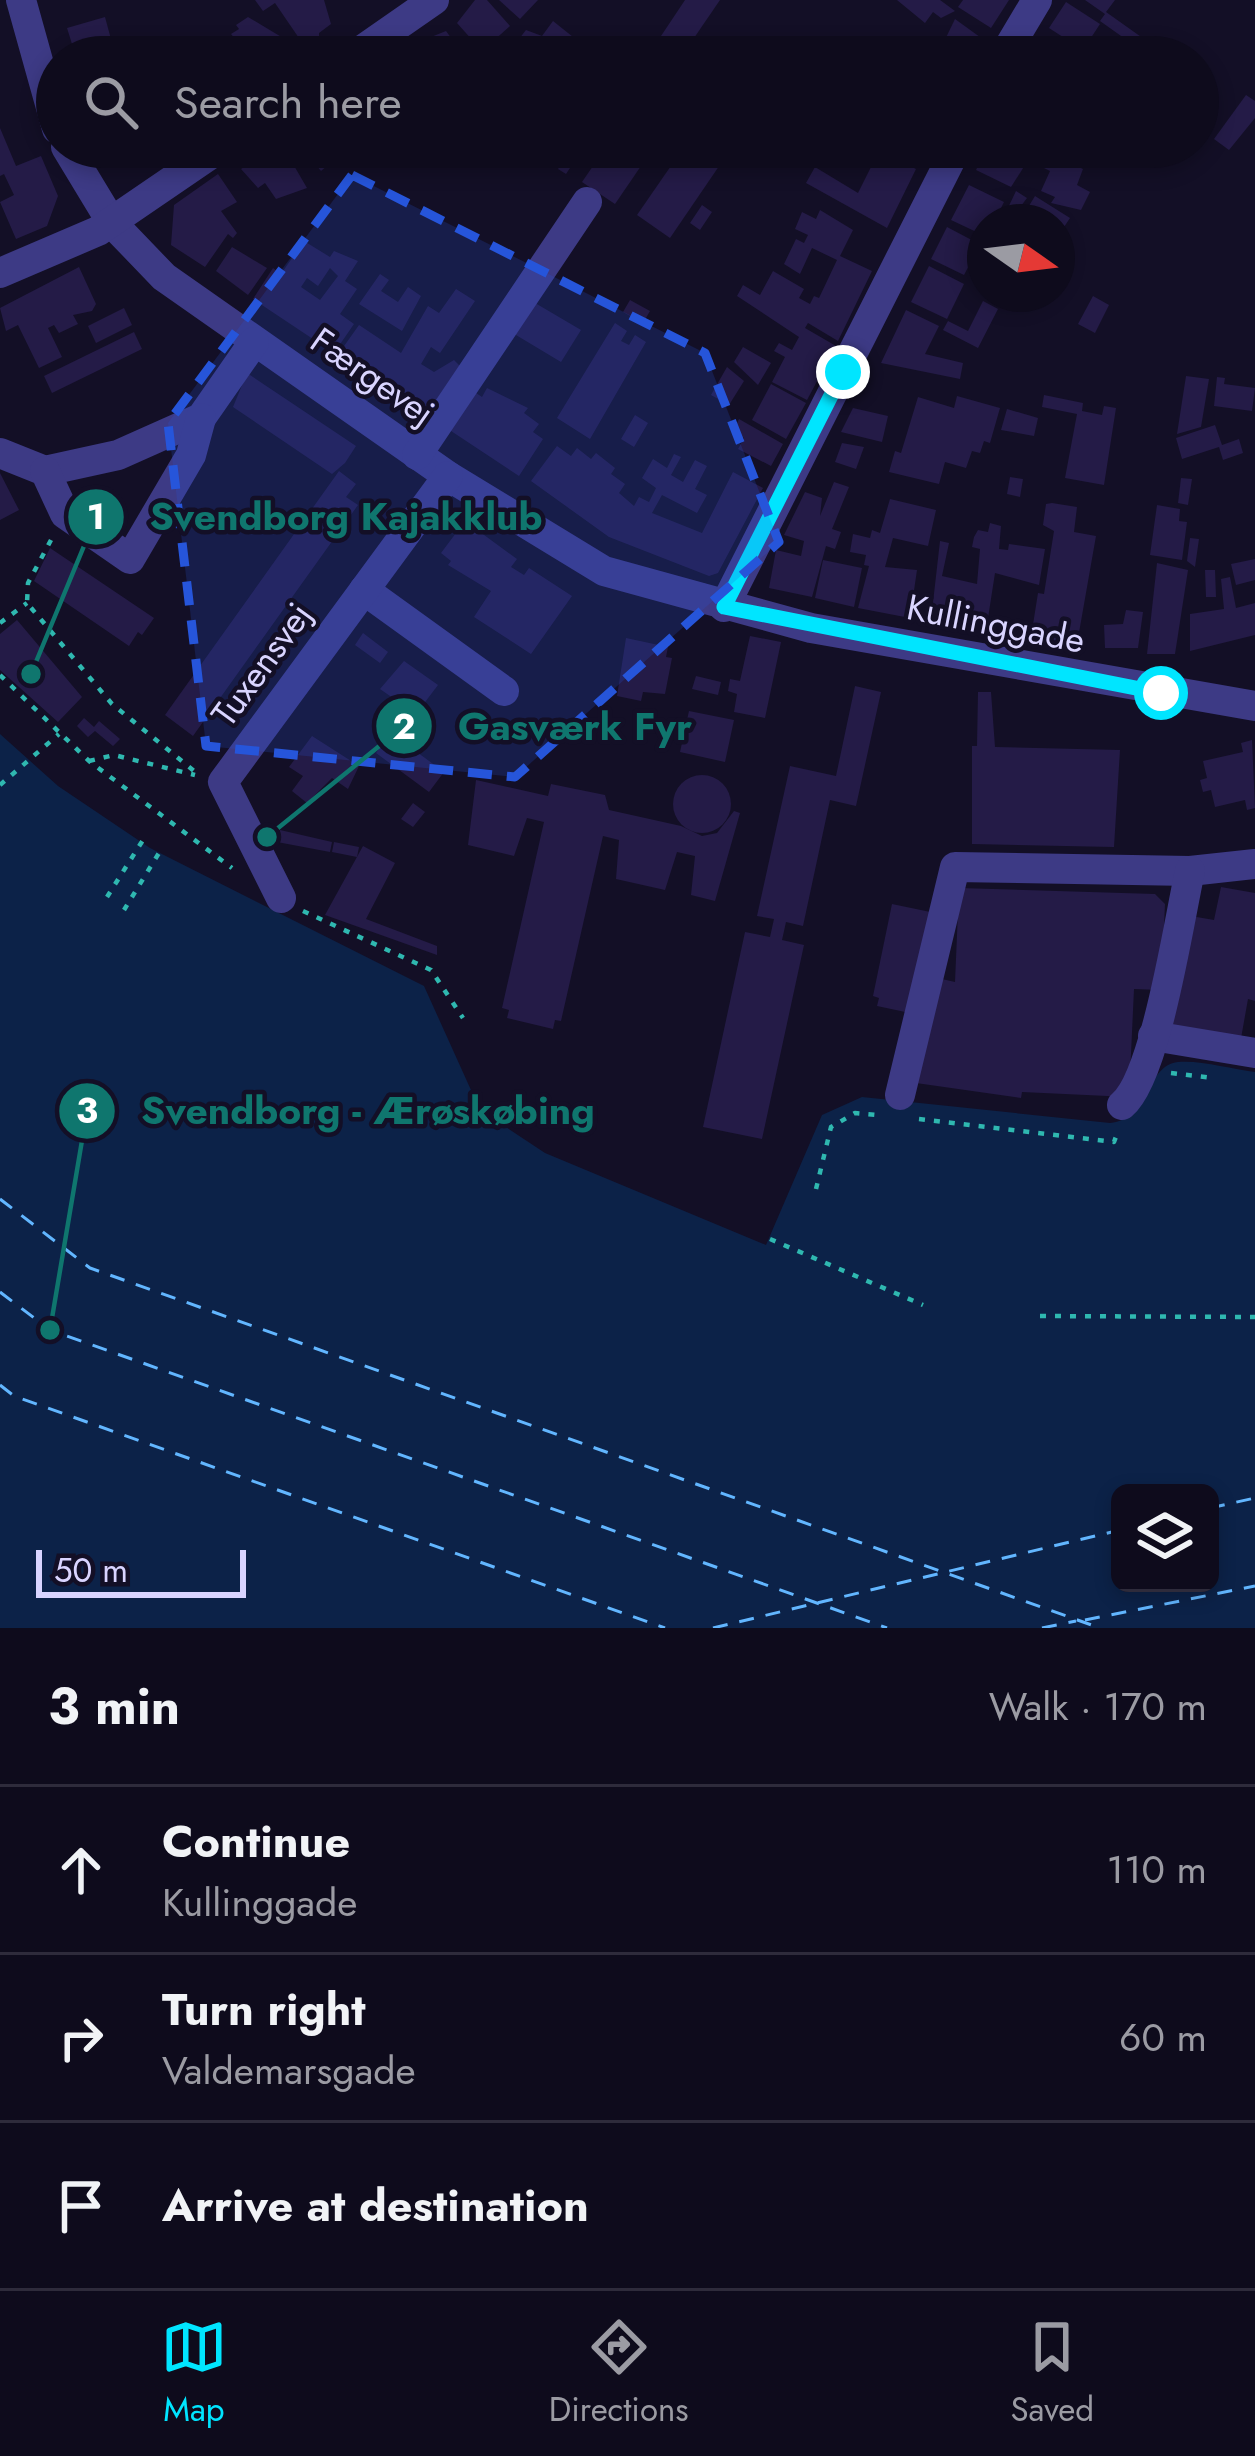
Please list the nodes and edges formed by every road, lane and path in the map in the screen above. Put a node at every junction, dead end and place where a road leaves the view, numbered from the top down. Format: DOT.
graph roads {
  1 [pos="21,0"];
  2 [pos="434,0"];
  3 [pos="1037,0"];
  4 [pos="382,36"];
  5 [pos="1016,36"];
  6 [pos="36,54"];
  7 [pos="79,168"];
  8 [pos="191,168"];
  9 [pos="946,168"];
  10 [pos="587,202"];
  11 [pos="112,223"];
  12 [pos="0,272"];
  13 [pos="254,341"];
  14 [pos="200,418"];
  15 [pos="0,453"];
  16 [pos="417,455"];
  17 [pos="45,471"];
  18 [pos="448,476"];
  19 [pos="64,514"];
  20 [pos="364,590"];
  21 [pos="27,603"];
  22 [pos="724,607"];
  23 [pos="0,622"];
  24 [pos="0,676"];
  25 [pos="504,691"];
  26 [pos="1255,706"];
  27 [pos="59,734"];
  28 [pos="211,779"];
  29 [pos="0,785"];
  30 [pos="143,840"];
  31 [pos="162,848"];
  32 [pos="1255,864"];
  33 [pos="1190,871"];
  34 [pos="107,897"];
  35 [pos="281,898"];
  36 [pos="124,910"];
  37 [pos="1153,1036"];
  38 [pos="1255,1053"];
  39 [pos="1160,1071"];
  40 [pos="1231,1081"];
  41 [pos="903,1110"];
  42 [pos="1121,1113"];
  43 [pos="816,1189"];
  44 [pos="770,1239"];
  45 [pos="923,1305"];
  46 [pos="1040,1316"];
  47 [pos="1255,1317"];
  1 -- 6 [label="street"];
  2 -- 4 [label="street"];
  3 -- 5 [label="street"];
  7 -- 11 [label="street, Færgevej"];
  8 -- 11 [label="street"];
  9 -- 22 [label="street"];
  10 -- 16 [label="street"];
  11 -- 12 [label="street"];
  11 -- 13 [label="street, Færgevej"];
  13 -- 14 [label="street"];
  13 -- 16 [label="street, Færgevej"];
  14 -- 17 [label="street"];
  14 -- 19 [label="street"];
  15 -- 17 [label="street"];
  16 -- 18 [label="street, Færgevej"];
  17 -- 19 [label="street"];
  18 -- 20 [label="street, Tuxensvej"];
  18 -- 22 [label="street, Færgevej"];
  19 -- 21 [label="path"];
  20 -- 25 [label="street"];
  20 -- 28 [label="street, Tuxensvej"];
  21 -- 23 [label="path"];
  21 -- 28 [label="path"];
  22 -- 26 [label="street, Kullinggade"];
  24 -- 27 [label="path"];
  27 -- 28 [label="path"];
  27 -- 29 [label="path"];
  28 -- 35 [label="street"];
  30 -- 34 [label="path"];
  31 -- 36 [label="path"];
  32 -- 33 [label="street"];
  33 -- 37 [label="street"];
  33 -- 41 [label="street"];
  37 -- 38 [label="street"];
  37 -- 42 [label="street"];
  39 -- 40 [label="path"];
  41 -- 42 [label="path"];
  41 -- 43 [label="path"];
  44 -- 45 [label="path"];
  46 -- 47 [label="path"];
}
